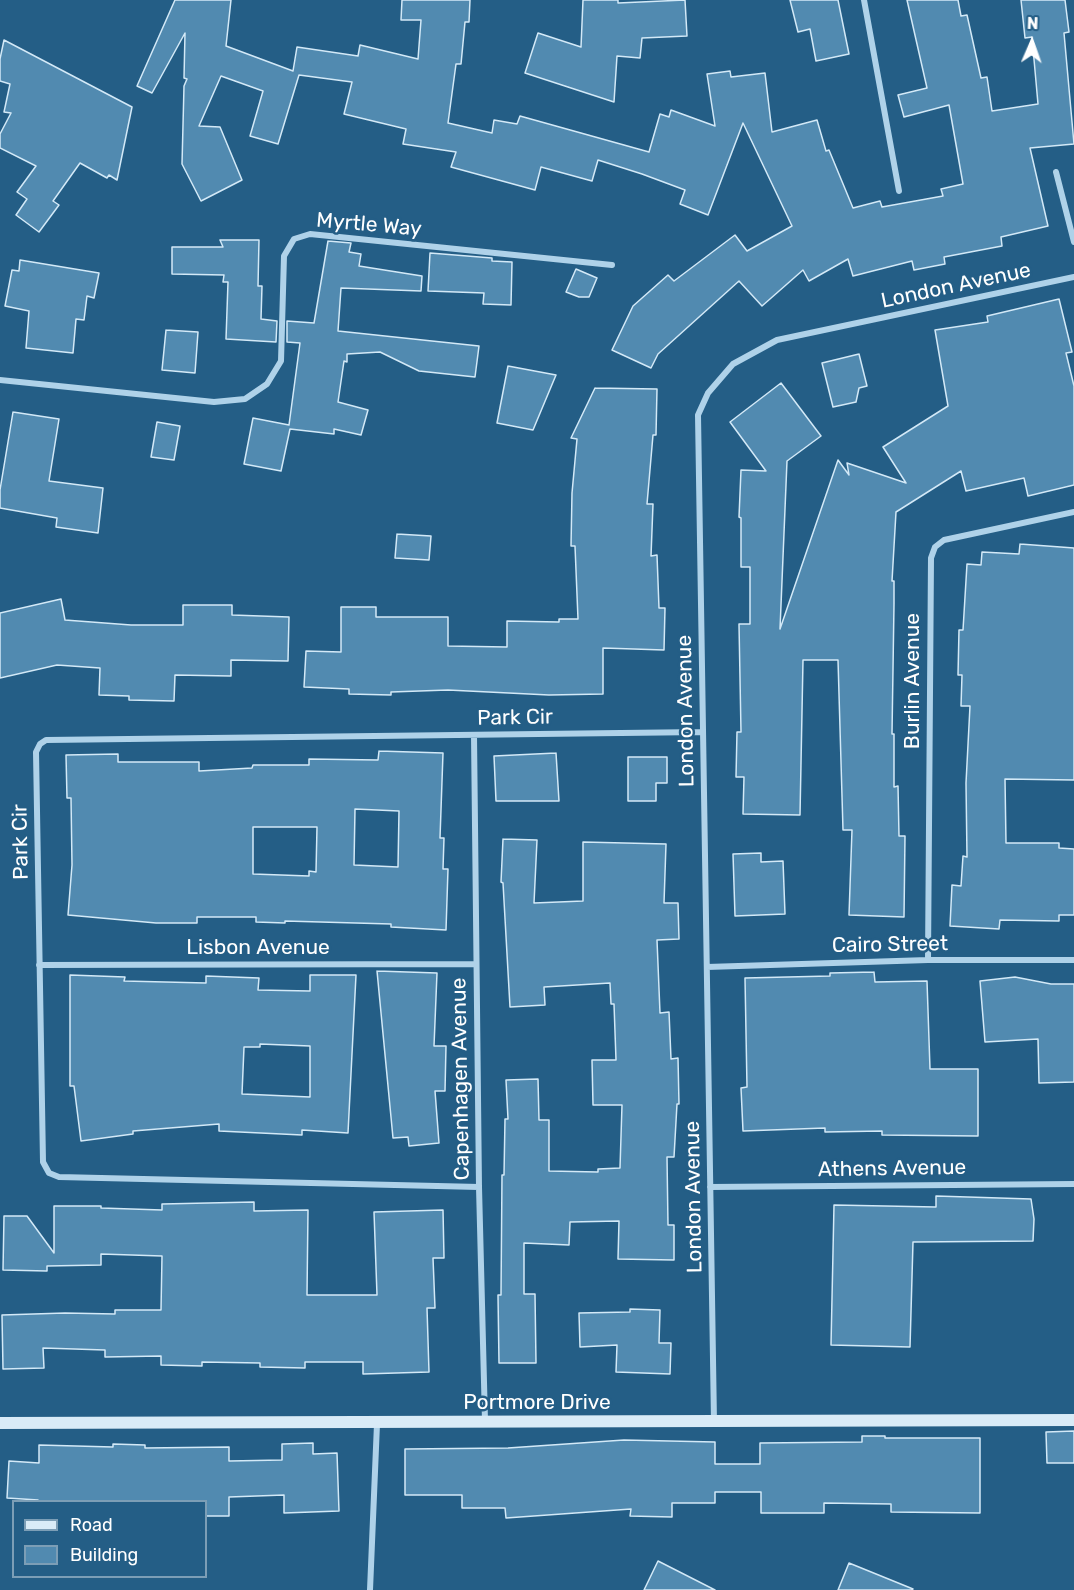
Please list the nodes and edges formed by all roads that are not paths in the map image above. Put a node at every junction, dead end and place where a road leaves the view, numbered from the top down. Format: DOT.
graph roads {
  1 [pos="864,0"];
  2 [pos="1056,172"];
  3 [pos="899,191"];
  4 [pos="1074,242"];
  5 [pos="612,265"];
  6 [pos="1074,277"];
  7 [pos="0,380"];
  8 [pos="1074,512"];
  9 [pos="703,732"];
  10 [pos="474,735"];
  11 [pos="928,960"];
  12 [pos="1074,960"];
  13 [pos="476,964"];
  14 [pos="39,965"];
  15 [pos="706,967"];
  16 [pos="1074,1184"];
  17 [pos="478,1187"];
  18 [pos="710,1187"];
  19 [pos="1074,1420"];
  20 [pos="714,1422"];
  21 [pos="0,1423"];
  22 [pos="485,1423"];
  23 [pos="377,1424"];
  24 [pos="370,1590"];
  1 -- 3 [label="street"];
  2 -- 4 [label="street"];
  5 -- 7 [label="street, Myrtle Way"];
  6 -- 9 [label="street, London Avenue"];
  8 -- 11 [label="street, Burlin Avenue"];
  9 -- 10 [label="street, Park Cir"];
  9 -- 15 [label="street, London Avenue"];
  10 -- 13 [label="street, Capenhagen Avenue"];
  10 -- 14 [label="street, Park Cir"];
  11 -- 12 [label="street, Cairo Street"];
  11 -- 15 [label="street, Cairo Street"];
  13 -- 14 [label="street, Lisbon Avenue"];
  13 -- 17 [label="street, Capenhagen Avenue"];
  14 -- 17 [label="street, Park Cir"];
  15 -- 18 [label="street, London Avenue"];
  16 -- 18 [label="street, Athens Avenue"];
  17 -- 22 [label="street, Capenhagen Avenue"];
  18 -- 20 [label="street, London Avenue"];
  19 -- 20 [label="street, Portmore Drive"];
  20 -- 22 [label="street, Portmore Drive"];
  21 -- 23 [label="street, Portmore Drive"];
  22 -- 23 [label="street, Portmore Drive"];
  23 -- 24 [label="street"];
}
